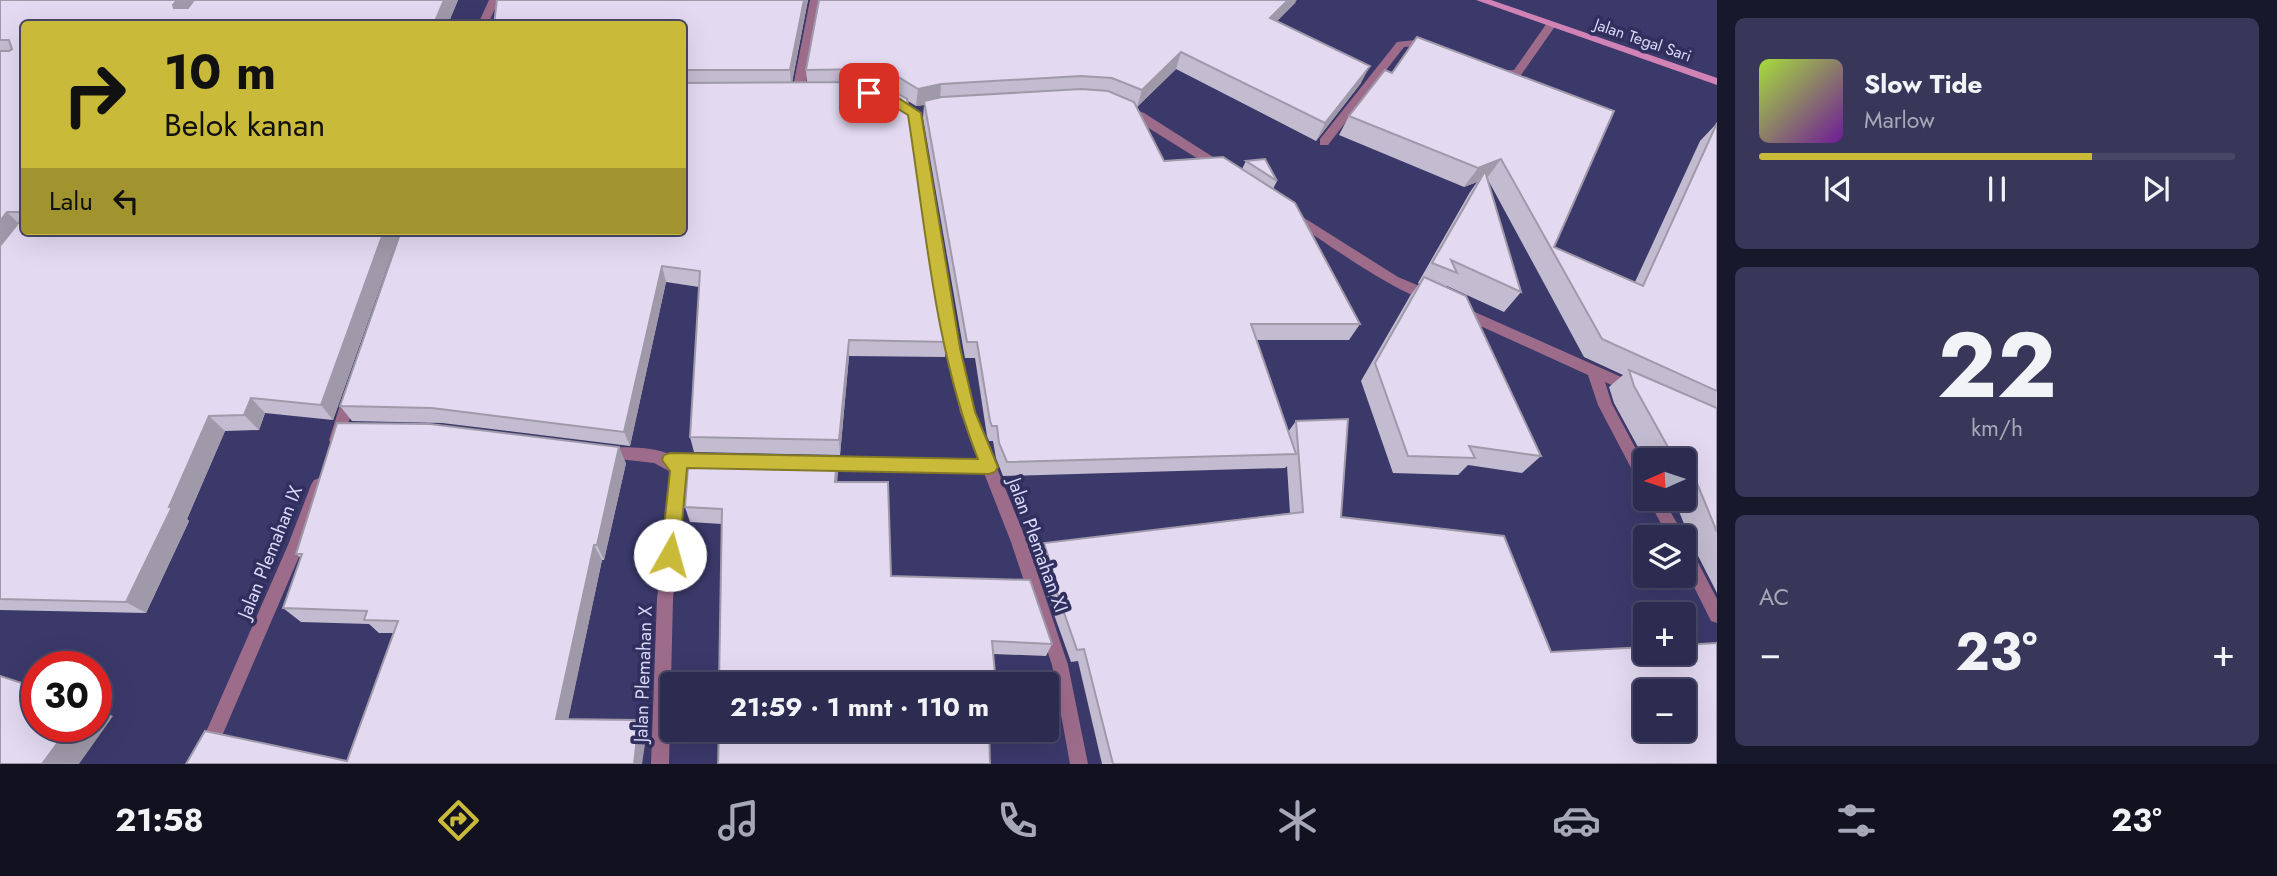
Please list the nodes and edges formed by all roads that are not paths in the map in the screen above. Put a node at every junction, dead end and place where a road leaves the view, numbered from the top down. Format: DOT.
graph roads {
  1 [pos="494,0"];
  2 [pos="815,0"];
  3 [pos="1480,0"];
  4 [pos="484,21"];
  5 [pos="1551,25"];
  6 [pos="1440,52"];
  7 [pos="1489,70"];
  8 [pos="1717,82"];
  9 [pos="798,92"];
  10 [pos="879,95"];
  11 [pos="1106,102"];
  12 [pos="927,110"];
  13 [pos="914,113"];
  14 [pos="1325,142"];
  15 [pos="1232,175"];
  16 [pos="1278,205"];
  17 [pos="1594,370"];
  18 [pos="354,384"];
  19 [pos="1641,391"];
  20 [pos="588,451"];
  21 [pos="1633,458"];
  22 [pos="670,460"];
  23 [pos="698,461"];
  24 [pos="809,463"];
  25 [pos="989,467"];
  26 [pos="1696,575"];
  27 [pos="1717,615"];
  28 [pos="201,764"];
  29 [pos="660,764"];
  30 [pos="1079,764"];
  1 -- 4 [label="street"];
  2 -- 9 [label="street"];
  3 -- 5 [label="street, Jalan Tegal Sari"];
  5 -- 7 [label="street"];
  5 -- 8 [label="street, Jalan Tegal Sari"];
  6 -- 14 [label="street"];
  10 -- 13 [label="street"];
  11 -- 15 [label="street"];
  12 -- 13 [label="street"];
  13 -- 25 [label="street, Jalan Plemahan XI"];
  16 -- 17 [label="street"];
  17 -- 19 [label="street"];
  17 -- 21 [label="street"];
  18 -- 28 [label="street, Jalan Plemahan IX"];
  20 -- 22 [label="street"];
  22 -- 23 [label="street"];
  22 -- 29 [label="street, Jalan Plemahan X"];
  24 -- 25 [label="street"];
  25 -- 30 [label="street, Jalan Plemahan XI"];
  26 -- 27 [label="street"];
}
